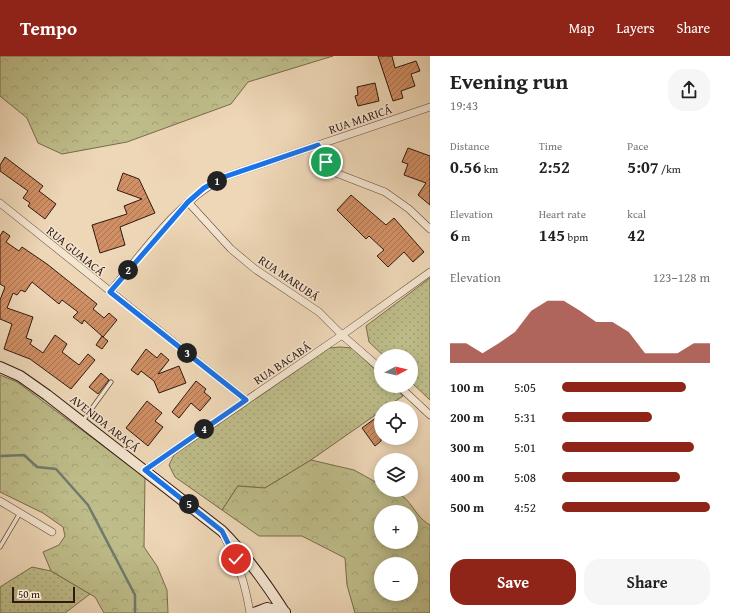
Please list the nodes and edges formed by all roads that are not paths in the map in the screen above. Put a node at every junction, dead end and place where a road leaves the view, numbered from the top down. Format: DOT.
graph roads {
  1 [pos="430,107"];
  2 [pos="318,145"];
  3 [pos="188,202"];
  4 [pos="0,203"];
  5 [pos="3,208"];
  6 [pos="430,229"];
  7 [pos="430,272"];
  8 [pos="110,292"];
  9 [pos="342,335"];
  10 [pos="374,363"];
  11 [pos="0,367"];
  12 [pos="110,382"];
  13 [pos="406,393"];
  14 [pos="246,400"];
  15 [pos="430,415"];
  16 [pos="82,422"];
  17 [pos="145,470"];
  18 [pos="0,501"];
  19 [pos="20,513"];
  20 [pos="222,531"];
  21 [pos="52,532"];
  22 [pos="0,547"];
  23 [pos="285,612"];
  24 [pos="250,613"];
  25 [pos="254,613"];
  1 -- 2 [label="street, RUA MARICÁ"];
  2 -- 3 [label="street, RUA MARICÁ"];
  2 -- 6 [label="street"];
  3 -- 8 [label="street, RUA MARICÁ"];
  3 -- 9 [label="street, RUA MARUBÁ"];
  4 -- 5 [label="street, RUA GUAIACÁ"];
  5 -- 8 [label="street, RUA GUAIACÁ"];
  7 -- 9 [label="street, RUA BACABÁ"];
  8 -- 14 [label="street, RUA GUAIACÁ"];
  9 -- 10 [label="street, RUA MARUBÁ"];
  9 -- 14 [label="street, RUA BACABÁ"];
  11 -- 16 [label="street, AVENIDA ARAÇÁ"];
  12 -- 16 [label="lane"];
  13 -- 15 [label="street"];
  14 -- 17 [label="street, RUA BACABÁ"];
  16 -- 17 [label="street, AVENIDA ARAÇÁ"];
  17 -- 20 [label="street, AVENIDA ARAÇÁ"];
  18 -- 19 [label="street"];
  19 -- 21 [label="street"];
  19 -- 22 [label="lane"];
  20 -- 23 [label="street, AVENIDA ARAÇÁ"];
  20 -- 24 [label="street"];
  23 -- 25 [label="street"];
}
